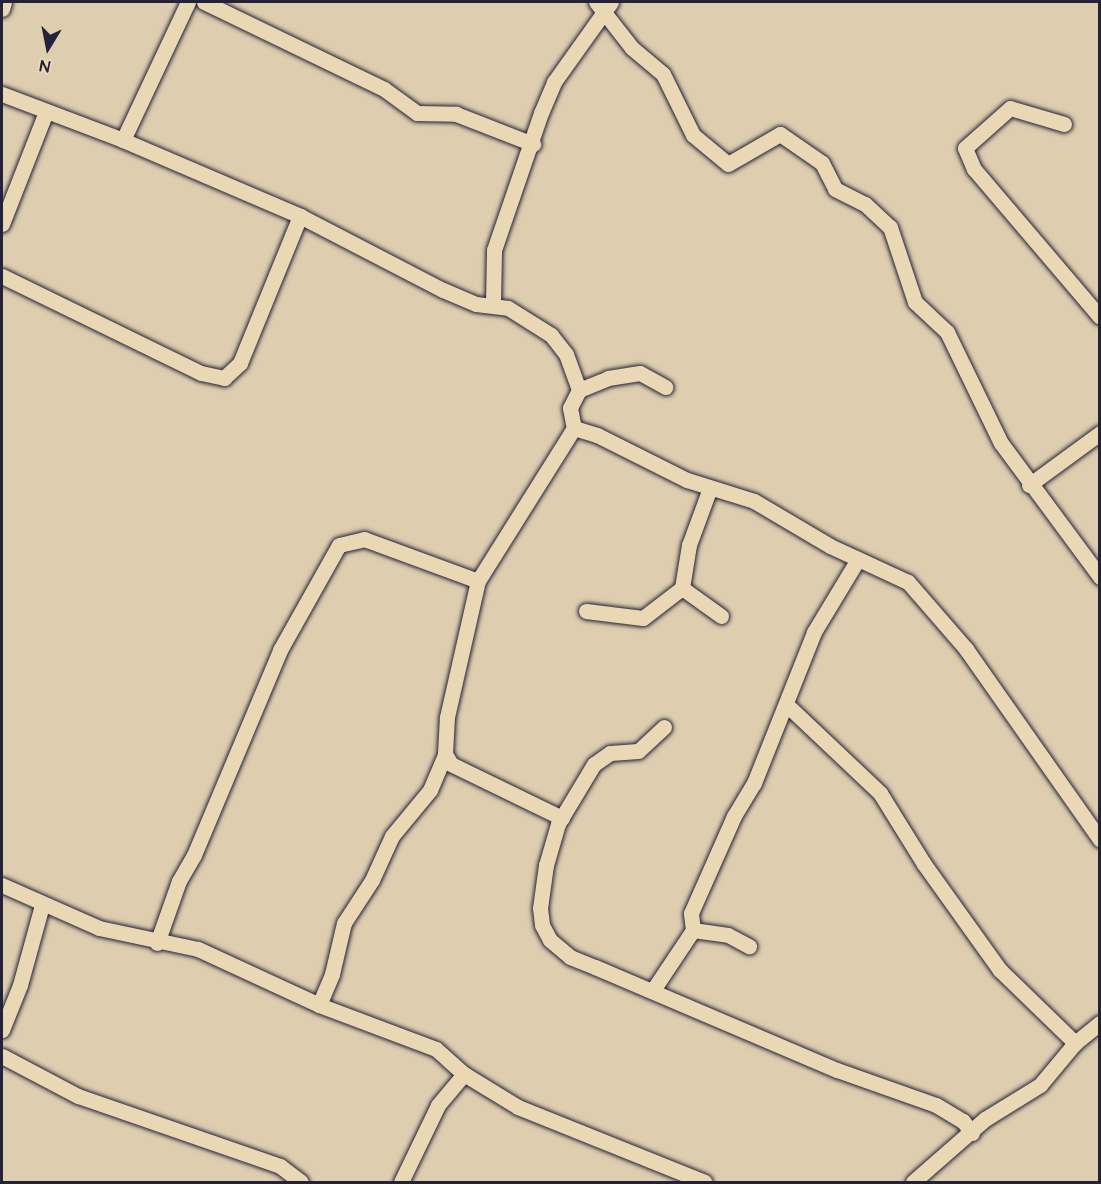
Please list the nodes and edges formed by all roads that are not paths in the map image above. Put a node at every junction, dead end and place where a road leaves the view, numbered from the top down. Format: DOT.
graph roads {
  1 [pos="4,2"];
  2 [pos="188,2"];
  3 [pos="204,2"];
  4 [pos="604,5"];
  5 [pos="2,9"];
  6 [pos="2,94"];
  7 [pos="46,112"];
  8 [pos="1064,124"];
  9 [pos="123,140"];
  10 [pos="533,144"];
  11 [pos="300,216"];
  12 [pos="2,224"];
  13 [pos="2,276"];
  14 [pos="493,303"];
  15 [pos="1100,317"];
  16 [pos="665,387"];
  17 [pos="579,390"];
  18 [pos="574,428"];
  19 [pos="1100,433"];
  20 [pos="1029,485"];
  21 [pos="710,488"];
  22 [pos="858,559"];
  23 [pos="1100,577"];
  24 [pos="478,581"];
  25 [pos="682,588"];
  26 [pos="586,611"];
  27 [pos="721,616"];
  28 [pos="788,706"];
  29 [pos="664,727"];
  30 [pos="445,754"];
  31 [pos="562,818"];
  32 [pos="1100,840"];
  33 [pos="2,885"];
  34 [pos="42,905"];
  35 [pos="693,930"];
  36 [pos="157,943"];
  37 [pos="749,946"];
  38 [pos="653,990"];
  39 [pos="319,1005"];
  40 [pos="1100,1023"];
  41 [pos="2,1030"];
  42 [pos="1075,1043"];
  43 [pos="2,1056"];
  44 [pos="464,1074"];
  45 [pos="972,1133"];
  46 [pos="301,1182"];
  47 [pos="401,1182"];
  48 [pos="705,1182"];
  49 [pos="913,1182"];
  1 -- 5 [label="street"];
  2 -- 9 [label="street"];
  3 -- 10 [label="street"];
  4 -- 10 [label="street"];
  4 -- 20 [label="street"];
  6 -- 7 [label="street"];
  7 -- 9 [label="street"];
  7 -- 12 [label="street"];
  8 -- 15 [label="street"];
  9 -- 11 [label="street"];
  10 -- 14 [label="street"];
  11 -- 13 [label="street"];
  11 -- 14 [label="street"];
  14 -- 17 [label="street"];
  16 -- 17 [label="street"];
  17 -- 18 [label="street"];
  18 -- 21 [label="street"];
  18 -- 24 [label="street"];
  19 -- 20 [label="street"];
  20 -- 23 [label="street"];
  21 -- 22 [label="street"];
  21 -- 25 [label="street"];
  22 -- 28 [label="street"];
  22 -- 32 [label="street"];
  24 -- 30 [label="street"];
  24 -- 36 [label="street"];
  25 -- 26 [label="street"];
  25 -- 27 [label="street"];
  28 -- 35 [label="street"];
  28 -- 42 [label="street"];
  29 -- 31 [label="street"];
  30 -- 31 [label="street"];
  30 -- 39 [label="street"];
  31 -- 38 [label="street"];
  33 -- 34 [label="street"];
  34 -- 36 [label="street"];
  34 -- 41 [label="street"];
  35 -- 37 [label="street"];
  35 -- 38 [label="street"];
  36 -- 39 [label="street"];
  38 -- 45 [label="street"];
  39 -- 44 [label="street"];
  40 -- 42 [label="street"];
  42 -- 45 [label="street"];
  43 -- 46 [label="street"];
  44 -- 47 [label="street"];
  44 -- 48 [label="street"];
  45 -- 49 [label="street"];
}
